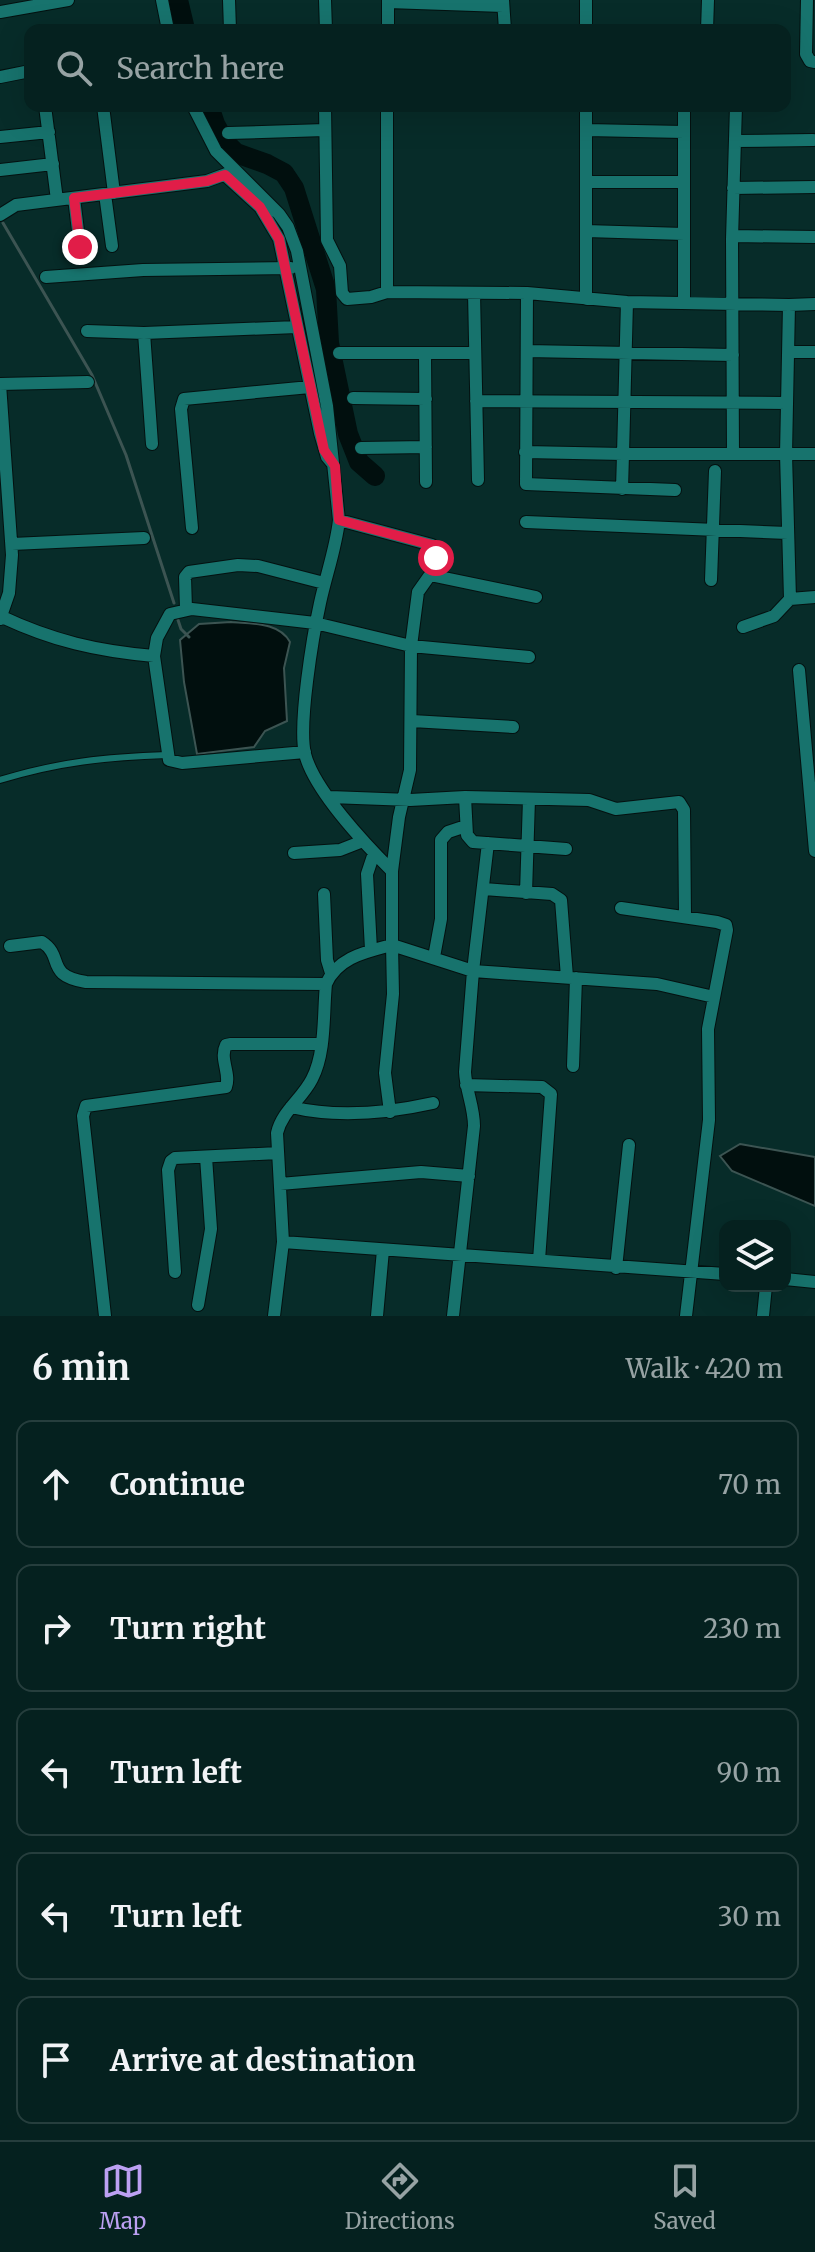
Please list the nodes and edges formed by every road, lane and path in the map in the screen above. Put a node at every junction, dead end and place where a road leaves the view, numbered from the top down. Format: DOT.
graph roads {
  1 [pos="68,0"];
  2 [pos="162,0"];
  3 [pos="229,0"];
  4 [pos="325,0"];
  5 [pos="586,0"];
  6 [pos="708,0"];
  7 [pos="807,0"];
  8 [pos="388,1"];
  9 [pos="503,3"];
  10 [pos="0,12"];
  11 [pos="167,24"];
  12 [pos="230,24"];
  13 [pos="326,24"];
  14 [pos="388,24"];
  15 [pos="505,24"];
  16 [pos="586,24"];
  17 [pos="707,24"];
  18 [pos="815,62"];
  19 [pos="24,72"];
  20 [pos="0,77"];
  21 [pos="46,112"];
  22 [pos="103,112"];
  23 [pos="196,112"];
  24 [pos="325,112"];
  25 [pos="387,112"];
  26 [pos="586,112"];
  27 [pos="684,112"];
  28 [pos="736,112"];
  29 [pos="325,130"];
  30 [pos="586,130"];
  31 [pos="49,132"];
  32 [pos="684,132"];
  33 [pos="228,133"];
  34 [pos="0,137"];
  35 [pos="813,140"];
  36 [pos="735,141"];
  37 [pos="53,164"];
  38 [pos="0,170"];
  39 [pos="230,172"];
  40 [pos="586,182"];
  41 [pos="684,182"];
  42 [pos="815,187"];
  43 [pos="733,188"];
  44 [pos="109,193"];
  45 [pos="74,198"];
  46 [pos="57,200"];
  47 [pos="0,215"];
  48 [pos="586,231"];
  49 [pos="684,234"];
  50 [pos="732,236"];
  51 [pos="815,237"];
  52 [pos="112,246"];
  53 [pos="80,247"];
  54 [pos="302,267"];
  55 [pos="286,268"];
  56 [pos="46,277"];
  57 [pos="387,292"];
  58 [pos="474,293"];
  59 [pos="527,293"];
  60 [pos="586,299"];
  61 [pos="627,302"];
  62 [pos="684,303"];
  63 [pos="815,304"];
  64 [pos="733,305"];
  65 [pos="789,305"];
  66 [pos="297,327"];
  67 [pos="87,331"];
  68 [pos="144,333"];
  69 [pos="527,351"];
  70 [pos="788,352"];
  71 [pos="815,352"];
  72 [pos="339,353"];
  73 [pos="425,353"];
  74 [pos="475,353"];
  75 [pos="627,353"];
  76 [pos="733,355"];
  77 [pos="88,382"];
  78 [pos="0,384"];
  79 [pos="310,387"];
  80 [pos="353,398"];
  81 [pos="426,399"];
  82 [pos="526,400"];
  83 [pos="476,401"];
  84 [pos="625,403"];
  85 [pos="733,403"];
  86 [pos="787,403"];
  87 [pos="152,444"];
  88 [pos="426,447"];
  89 [pos="361,448"];
  90 [pos="525,452"];
  91 [pos="733,453"];
  92 [pos="623,454"];
  93 [pos="786,454"];
  94 [pos="815,454"];
  95 [pos="335,466"];
  96 [pos="715,471"];
  97 [pos="478,480"];
  98 [pos="426,482"];
  99 [pos="622,489"];
  100 [pos="675,490"];
  101 [pos="339,520"];
  102 [pos="526,522"];
  103 [pos="192,528"];
  104 [pos="712,530"];
  105 [pos="788,533"];
  106 [pos="144,538"];
  107 [pos="8,550"];
  108 [pos="430,575"];
  109 [pos="711,580"];
  110 [pos="324,583"];
  111 [pos="536,597"];
  112 [pos="815,597"];
  113 [pos="790,599"];
  114 [pos="186,609"];
  115 [pos="0,617"];
  116 [pos="315,623"];
  117 [pos="743,627"];
  118 [pos="411,646"];
  119 [pos="154,656"];
  120 [pos="529,657"];
  121 [pos="799,670"];
  122 [pos="412,721"];
  123 [pos="513,727"];
  124 [pos="305,752"];
  125 [pos="167,755"];
  126 [pos="0,780"];
  127 [pos="812,787"];
  128 [pos="330,797"];
  129 [pos="465,797"];
  130 [pos="529,799"];
  131 [pos="403,800"];
  132 [pos="466,826"];
  133 [pos="363,841"];
  134 [pos="488,843"];
  135 [pos="527,846"];
  136 [pos="566,849"];
  137 [pos="815,851"];
  138 [pos="294,853"];
  139 [pos="374,853"];
  140 [pos="392,871"];
  141 [pos="484,889"];
  142 [pos="526,893"];
  143 [pos="324,894"];
  144 [pos="621,908"];
  145 [pos="685,917"];
  146 [pos="392,945"];
  147 [pos="10,946"];
  148 [pos="371,950"];
  149 [pos="434,957"];
  150 [pos="473,971"];
  151 [pos="329,978"];
  152 [pos="572,978"];
  153 [pos="714,997"];
  154 [pos="321,1044"];
  155 [pos="573,1066"];
  156 [pos="466,1085"];
  157 [pos="433,1103"];
  158 [pos="291,1107"];
  159 [pos="390,1112"];
  160 [pos="629,1145"];
  161 [pos="278,1153"];
  162 [pos="206,1157"];
  163 [pos="469,1176"];
  164 [pos="280,1184"];
  165 [pos="283,1242"];
  166 [pos="383,1250"];
  167 [pos="461,1254"];
  168 [pos="539,1260"];
  169 [pos="616,1268"];
  170 [pos="175,1272"];
  171 [pos="690,1272"];
  172 [pos="719,1274"];
  173 [pos="791,1280"];
  174 [pos="815,1282"];
  175 [pos="765,1292"];
  176 [pos="198,1305"];
  177 [pos="105,1316"];
  178 [pos="274,1316"];
  179 [pos="377,1316"];
  180 [pos="453,1316"];
  181 [pos="686,1316"];
  182 [pos="763,1316"];
  1 -- 10 [label="street"];
  2 -- 11 [label="street"];
  3 -- 12 [label="street"];
  4 -- 13 [label="street"];
  5 -- 16 [label="street"];
  6 -- 17 [label="street"];
  7 -- 18 [label="street"];
  8 -- 9 [label="street"];
  8 -- 14 [label="street"];
  9 -- 15 [label="street"];
  19 -- 20 [label="street"];
  21 -- 31 [label="street"];
  22 -- 44 [label="street"];
  23 -- 39 [label="street"];
  24 -- 29 [label="street"];
  25 -- 57 [label="street"];
  26 -- 30 [label="street"];
  27 -- 32 [label="street"];
  28 -- 36 [label="street"];
  29 -- 33 [label="street"];
  29 -- 57 [label="street"];
  30 -- 32 [label="street"];
  30 -- 40 [label="street"];
  31 -- 34 [label="street"];
  31 -- 37 [label="street"];
  32 -- 41 [label="street"];
  35 -- 36 [label="street"];
  36 -- 43 [label="street"];
  37 -- 38 [label="street"];
  37 -- 46 [label="street"];
  39 -- 44 [label="street"];
  39 -- 54 [label="street"];
  39 -- 55 [label="street"];
  40 -- 41 [label="street"];
  40 -- 48 [label="street"];
  41 -- 49 [label="street"];
  42 -- 43 [label="street"];
  43 -- 50 [label="street"];
  44 -- 45 [label="street"];
  44 -- 52 [label="street"];
  45 -- 46 [label="street"];
  45 -- 53 [label="street"];
  46 -- 47 [label="street"];
  48 -- 49 [label="street"];
  48 -- 60 [label="street"];
  49 -- 62 [label="street"];
  50 -- 51 [label="street"];
  50 -- 64 [label="street"];
  54 -- 55 [label="street"];
  54 -- 95 [label="street"];
  55 -- 56 [label="street"];
  55 -- 66 [label="street"];
  57 -- 58 [label="street"];
  58 -- 59 [label="street"];
  58 -- 74 [label="street"];
  59 -- 60 [label="street"];
  59 -- 69 [label="street"];
  60 -- 61 [label="street"];
  61 -- 62 [label="street"];
  61 -- 75 [label="street"];
  62 -- 64 [label="street"];
  63 -- 65 [label="street"];
  64 -- 65 [label="street"];
  64 -- 76 [label="street"];
  65 -- 70 [label="street"];
  66 -- 68 [label="street"];
  66 -- 79 [label="street"];
  67 -- 68 [label="street"];
  68 -- 87 [label="street"];
  69 -- 75 [label="street"];
  69 -- 82 [label="street"];
  70 -- 71 [label="street"];
  70 -- 86 [label="street"];
  72 -- 73 [label="street"];
  73 -- 74 [label="street"];
  73 -- 81 [label="street"];
  74 -- 83 [label="street"];
  75 -- 76 [label="street"];
  75 -- 84 [label="street"];
  76 -- 85 [label="street"];
  77 -- 78 [label="street"];
  78 -- 107 [label="street"];
  79 -- 95 [label="street"];
  79 -- 103 [label="street"];
  80 -- 81 [label="street"];
  81 -- 88 [label="street"];
  82 -- 83 [label="street"];
  82 -- 84 [label="street"];
  82 -- 90 [label="street"];
  83 -- 97 [label="street"];
  84 -- 85 [label="street"];
  84 -- 92 [label="street"];
  85 -- 86 [label="street"];
  85 -- 91 [label="street"];
  86 -- 93 [label="street"];
  88 -- 89 [label="street"];
  88 -- 98 [label="street"];
  90 -- 92 [label="street"];
  90 -- 99 [label="street"];
  91 -- 92 [label="street"];
  91 -- 93 [label="street"];
  92 -- 99 [label="street"];
  93 -- 94 [label="street"];
  93 -- 105 [label="street"];
  95 -- 101 [label="street"];
  96 -- 104 [label="street"];
  99 -- 100 [label="street"];
  101 -- 108 [label="street"];
  101 -- 110 [label="street"];
  102 -- 104 [label="street"];
  104 -- 105 [label="street"];
  104 -- 109 [label="street"];
  105 -- 113 [label="street"];
  106 -- 107 [label="street"];
  107 -- 115 [label="street"];
  108 -- 111 [label="street"];
  108 -- 118 [label="street"];
  110 -- 114 [label="street"];
  110 -- 116 [label="street"];
  112 -- 113 [label="street"];
  113 -- 117 [label="street"];
  114 -- 116 [label="street"];
  114 -- 119 [label="street"];
  115 -- 119 [label="street"];
  116 -- 118 [label="street"];
  116 -- 124 [label="street"];
  118 -- 120 [label="street"];
  118 -- 122 [label="street"];
  119 -- 125 [label="street"];
  121 -- 127 [label="street"];
  122 -- 123 [label="street"];
  122 -- 131 [label="street"];
  124 -- 125 [label="street"];
  124 -- 128 [label="street"];
  125 -- 126 [label="lane"];
  127 -- 137 [label="street"];
  128 -- 131 [label="street"];
  128 -- 133 [label="street"];
  129 -- 130 [label="street"];
  129 -- 131 [label="street"];
  129 -- 132 [label="street"];
  130 -- 135 [label="street"];
  130 -- 145 [label="street"];
  131 -- 140 [label="street"];
  132 -- 134 [label="street"];
  132 -- 149 [label="street"];
  133 -- 138 [label="street"];
  133 -- 139 [label="street"];
  134 -- 135 [label="street"];
  134 -- 141 [label="street"];
  135 -- 136 [label="street"];
  135 -- 142 [label="street"];
  139 -- 140 [label="street"];
  139 -- 148 [label="street"];
  140 -- 146 [label="street"];
  141 -- 142 [label="street"];
  141 -- 150 [label="street"];
  142 -- 152 [label="street"];
  143 -- 151 [label="street"];
  144 -- 145 [label="street"];
  145 -- 153 [label="street"];
  146 -- 148 [label="street"];
  146 -- 149 [label="street"];
  146 -- 159 [label="street"];
  147 -- 151 [label="street"];
  148 -- 151 [label="street"];
  149 -- 150 [label="street"];
  150 -- 152 [label="street"];
  150 -- 156 [label="street"];
  151 -- 154 [label="street"];
  152 -- 153 [label="street"];
  152 -- 155 [label="street"];
  153 -- 171 [label="street"];
  154 -- 158 [label="street"];
  154 -- 177 [label="street"];
  156 -- 163 [label="street"];
  156 -- 168 [label="street"];
  157 -- 159 [label="street"];
  158 -- 159 [label="street"];
  158 -- 161 [label="street"];
  160 -- 169 [label="street"];
  161 -- 162 [label="street"];
  161 -- 164 [label="street"];
  162 -- 170 [label="street"];
  162 -- 176 [label="street"];
  163 -- 164 [label="street"];
  163 -- 167 [label="street"];
  164 -- 165 [label="street"];
  165 -- 166 [label="street"];
  165 -- 178 [label="street"];
  166 -- 167 [label="street"];
  166 -- 179 [label="street"];
  167 -- 168 [label="street"];
  167 -- 180 [label="street"];
  168 -- 169 [label="street"];
  169 -- 171 [label="street"];
  171 -- 172 [label="street"];
  171 -- 181 [label="street"];
  173 -- 174 [label="street"];
  175 -- 182 [label="street"];
}
